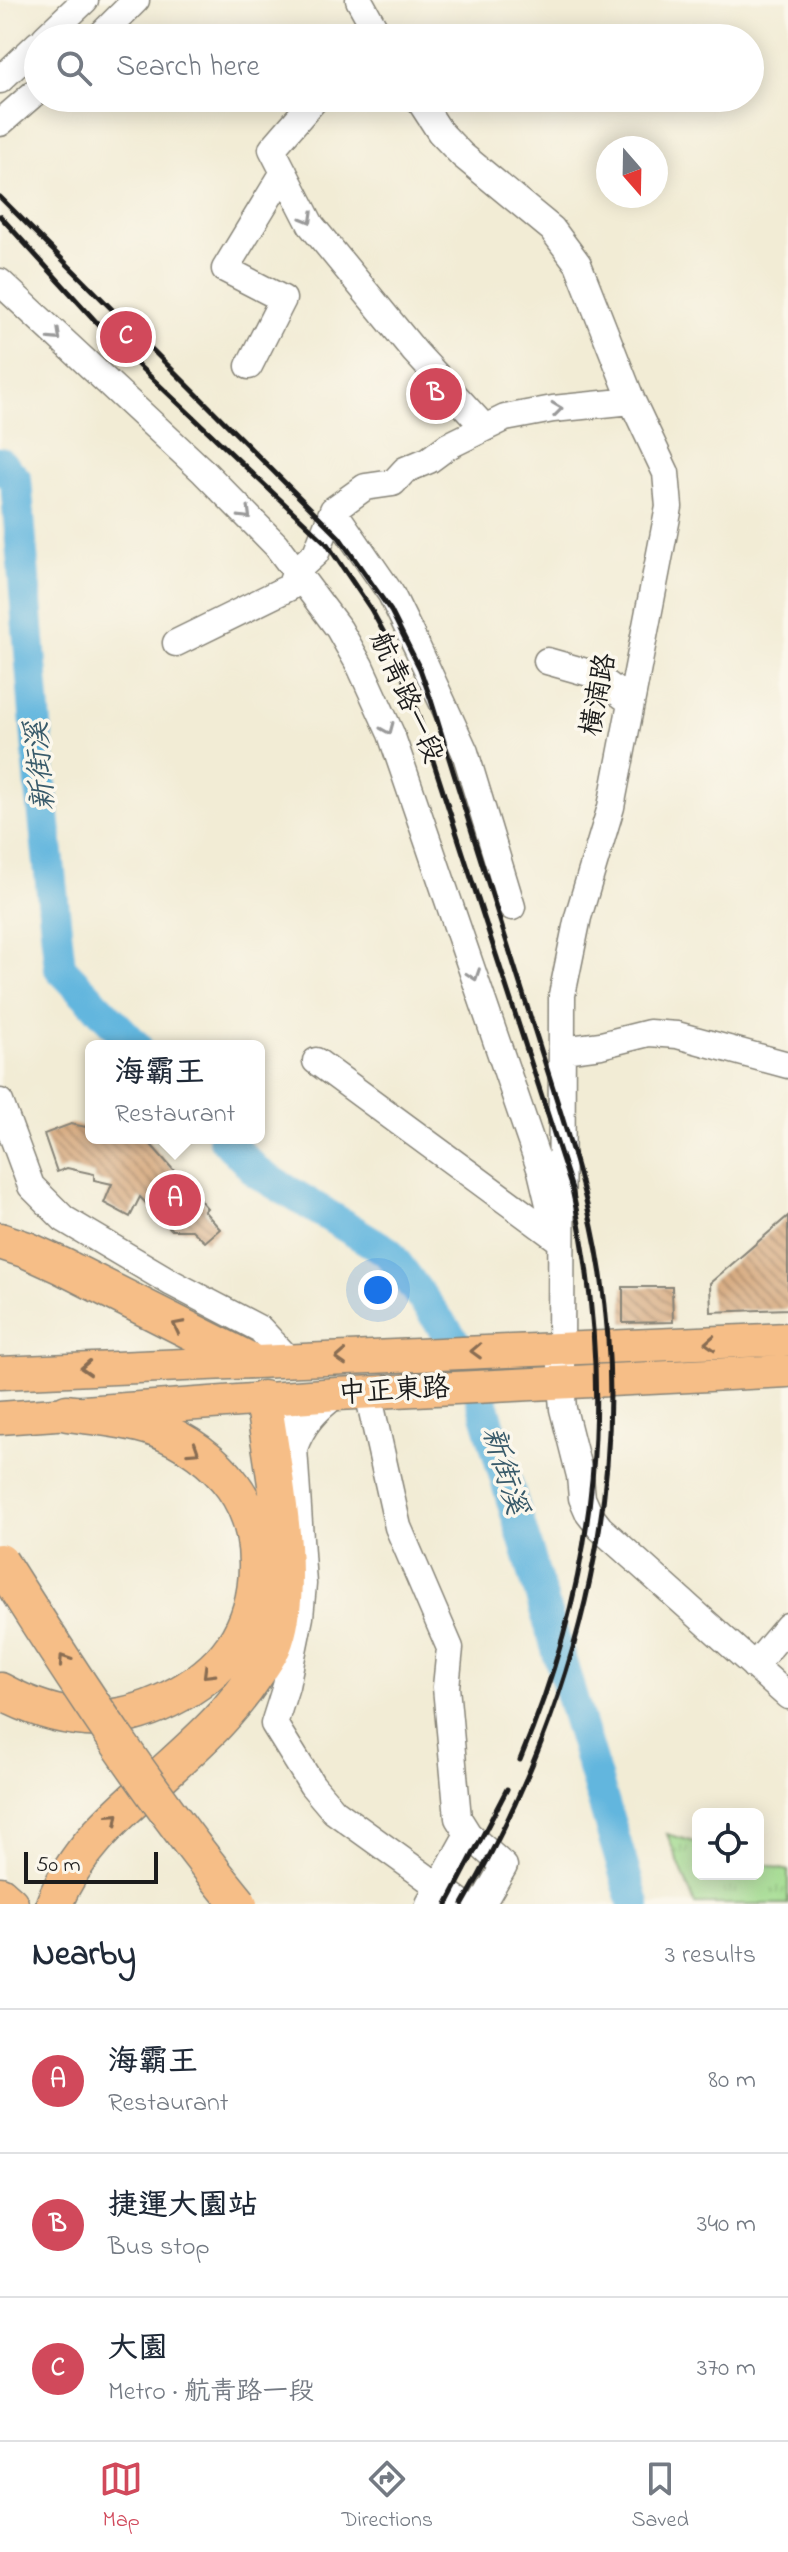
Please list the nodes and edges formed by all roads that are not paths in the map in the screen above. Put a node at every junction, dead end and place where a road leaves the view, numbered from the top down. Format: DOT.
graph roads {
  1 [pos="85,0"];
  2 [pos="136,0"];
  3 [pos="359,0"];
  4 [pos="60,24"];
  5 [pos="112,24"];
  6 [pos="369,24"];
  7 [pos="24,57"];
  8 [pos="0,80"];
  9 [pos="24,102"];
  10 [pos="307,112"];
  11 [pos="427,112"];
  12 [pos="0,123"];
  13 [pos="278,160"];
  14 [pos="0,282"];
  15 [pos="249,366"];
  16 [pos="632,401"];
  17 [pos="485,428"];
  18 [pos="333,510"];
  19 [pos="296,571"];
  20 [pos="176,643"];
  21 [pos="547,661"];
  22 [pos="631,702"];
  23 [pos="512,907"];
  24 [pos="563,1050"];
  25 [pos="316,1061"];
  26 [pos="788,1065"];
  27 [pos="0,1102"];
  28 [pos="0,1241"];
  29 [pos="560,1247"];
  30 [pos="788,1339"];
  31 [pos="546,1348"];
  32 [pos="265,1361"];
  33 [pos="788,1371"];
  34 [pos="0,1373"];
  35 [pos="547,1385"];
  36 [pos="352,1393"];
  37 [pos="263,1399"];
  38 [pos="67,1413"];
  39 [pos="0,1418"];
  40 [pos="294,1448"];
  41 [pos="0,1562"];
  42 [pos="788,1626"];
  43 [pos="754,1666"];
  44 [pos="0,1691"];
  45 [pos="788,1696"];
  46 [pos="468,1834"];
  47 [pos="0,1895"];
  48 [pos="434,1896"];
  49 [pos="10,1904"];
  50 [pos="54,1904"];
  51 [pos="239,1904"];
  52 [pos="463,1904"];
  53 [pos="482,1904"];
  1 -- 4 [label="street"];
  2 -- 5 [label="street"];
  3 -- 6 [label="street"];
  7 -- 8 [label="street"];
  9 -- 12 [label="street"];
  10 -- 13 [label="street"];
  11 -- 16 [label="street, 橫湳路"];
  13 -- 15 [label="street"];
  13 -- 17 [label="street, one-way"];
  14 -- 19 [label="street, 航青路一段, one-way"];
  17 -- 16 [label="street, one-way"];
  16 -- 22 [label="street, 橫湳路"];
  17 -- 18 [label="street"];
  18 -- 19 [label="street"];
  18 -- 23 [label="street"];
  19 -- 20 [label="street"];
  19 -- 29 [label="street, 航青路一段, one-way"];
  21 -- 22 [label="street"];
  22 -- 24 [label="street, 橫湳路"];
  24 -- 26 [label="street"];
  24 -- 29 [label="street, 橫湳路"];
  25 -- 29 [label="street"];
  27 -- 32 [label="street"];
  32 -- 28 [label="highway, one-way"];
  29 -- 31 [label="street, 橫湳路"];
  30 -- 31 [label="main road, 中正東路, one-way"];
  31 -- 32 [label="main road, 中正東路, one-way"];
  31 -- 35 [label="street, 橫湳路"];
  32 -- 34 [label="main road, 中正東路, one-way"];
  32 -- 37 [label="main road"];
  33 -- 35 [label="main road, 中正東路"];
  35 -- 36 [label="main road, 中正東路"];
  35 -- 43 [label="street, 橫湳路"];
  36 -- 37 [label="main road, 中正東路"];
  36 -- 40 [label="street"];
  36 -- 46 [label="street"];
  37 -- 38 [label="main road, 中正東路"];
  37 -- 40 [label="street"];
  50 -- 37 [label="highway, one-way"];
  38 -- 39 [label="main road, 中正東路"];
  38 -- 44 [label="highway, one-way"];
  40 -- 48 [label="street"];
  51 -- 41 [label="highway, one-way, bridge"];
  42 -- 43 [label="street"];
  43 -- 45 [label="street, 橫湳路"];
  46 -- 48 [label="street"];
  46 -- 53 [label="street"];
  47 -- 49 [label="highway"];
  48 -- 52 [label="street"];
}
